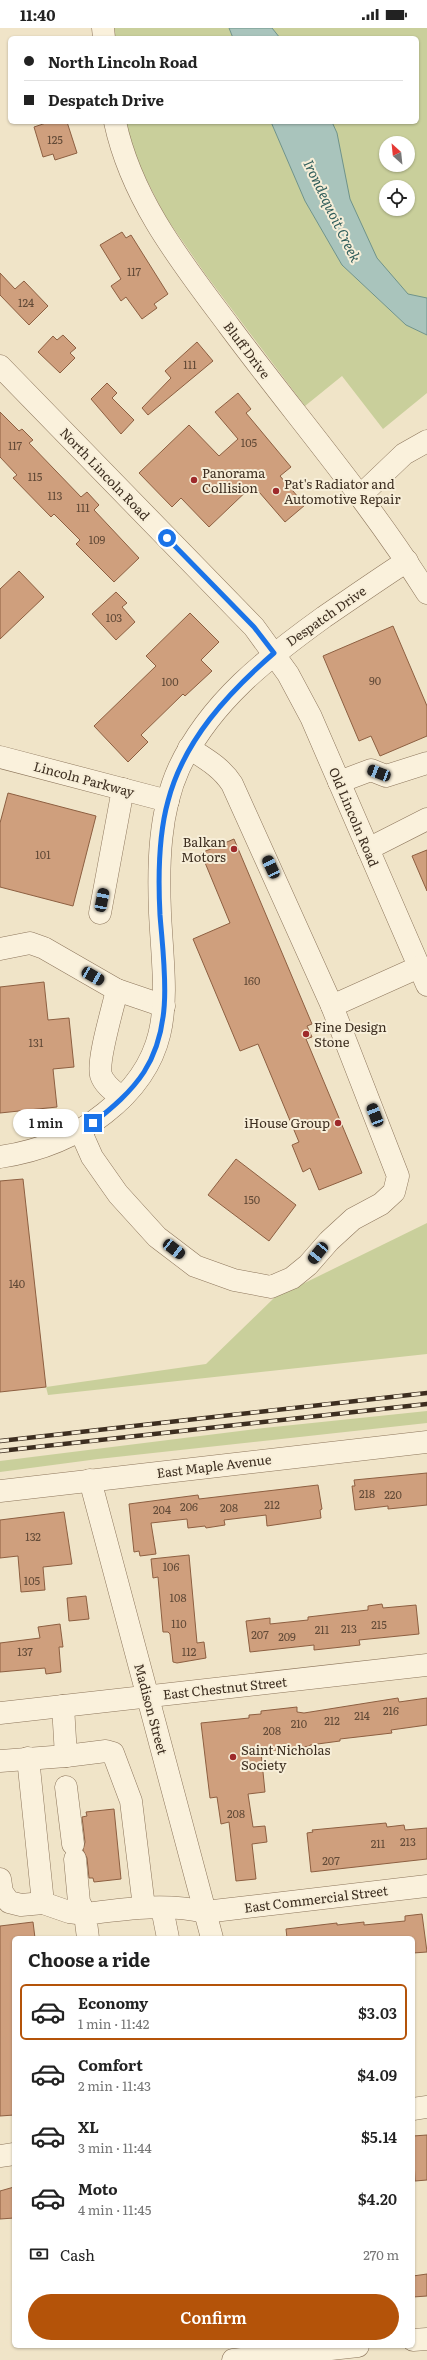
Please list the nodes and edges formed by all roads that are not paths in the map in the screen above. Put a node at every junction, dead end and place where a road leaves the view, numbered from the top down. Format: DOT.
graph roads {
  1 [pos="116,124"];
  2 [pos="0,366"];
  3 [pos="427,441"];
  4 [pos="360,496"];
  5 [pos="407,561"];
  6 [pos="427,593"];
  7 [pos="274,653"];
  8 [pos="189,748"];
  9 [pos="0,757"];
  10 [pos="427,763"];
  11 [pos="339,782"];
  12 [pos="123,789"];
  13 [pos="168,801"];
  14 [pos="427,819"];
  15 [pos="368,849"];
  16 [pos="100,913"];
  17 [pos="0,949"];
  18 [pos="423,976"];
  19 [pos="117,990"];
  20 [pos="164,1006"];
  21 [pos="332,1006"];
  22 [pos="122,1098"];
  23 [pos="80,1130"];
  24 [pos="0,1157"];
  25 [pos="427,1442"];
  26 [pos="90,1480"];
  27 [pos="0,1491"];
  28 [pos="427,1665"];
  29 [pos="148,1697"];
  30 [pos="62,1706"];
  31 [pos="0,1713"];
  32 [pos="66,1756"];
  33 [pos="28,1758"];
  34 [pos="0,1761"];
  35 [pos="66,1787"];
  36 [pos="0,1879"];
  37 [pos="427,1886"];
  38 [pos="43,1903"];
  39 [pos="153,1907"];
  40 [pos="205,1912"];
  41 [pos="85,1914"];
  42 [pos="88,1936"];
  43 [pos="167,1936"];
  44 [pos="211,1936"];
  45 [pos="427,2107"];
  46 [pos="415,2109"];
  47 [pos="12,2154"];
  48 [pos="0,2156"];
  49 [pos="427,2339"];
  50 [pos="415,2340"];
  51 [pos="346,2348"];
  52 [pos="323,2352"];
  53 [pos="261,2358"];
  54 [pos="233,2360"];
  1 -- 4 [label="street, Bluff Drive"];
  2 -- 7 [label="street, North Lincoln Road"];
  3 -- 4 [label="street"];
  4 -- 5 [label="street, Bluff Drive"];
  5 -- 6 [label="street"];
  5 -- 7 [label="street, Despatch Drive"];
  7 -- 8 [label="street, Despatch Drive"];
  7 -- 11 [label="street, Old Lincoln Road"];
  8 -- 13 [label="street, Despatch Drive"];
  8 -- 21 [label="street"];
  9 -- 12 [label="street, Lincoln Parkway"];
  10 -- 11 [label="street"];
  11 -- 15 [label="street, Old Lincoln Road"];
  12 -- 13 [label="street, Lincoln Parkway"];
  12 -- 16 [label="street"];
  13 -- 20 [label="street, Despatch Drive"];
  14 -- 15 [label="street"];
  15 -- 18 [label="street, Old Lincoln Road"];
  17 -- 19 [label="street"];
  18 -- 21 [label="street"];
  19 -- 20 [label="street"];
  19 -- 22 [label="street"];
  20 -- 22 [label="street, Despatch Drive"];
  21 -- 23 [label="street"];
  22 -- 23 [label="street, Despatch Drive"];
  23 -- 24 [label="street, Despatch Drive"];
  25 -- 26 [label="street, East Maple Avenue"];
  26 -- 27 [label="street, East Maple Avenue"];
  26 -- 29 [label="street, Madison Street"];
  28 -- 29 [label="street, East Chestnut Street"];
  29 -- 30 [label="street, East Chestnut Street"];
  29 -- 40 [label="street, Madison Street"];
  30 -- 31 [label="street, East Chestnut Street"];
  30 -- 32 [label="street"];
  32 -- 33 [label="street"];
  32 -- 39 [label="street"];
  33 -- 34 [label="street"];
  33 -- 38 [label="street"];
  35 -- 41 [label="street"];
  36 -- 38 [label="street"];
  37 -- 40 [label="street, East Commercial Street"];
  38 -- 41 [label="street, East Commercial Street"];
  39 -- 40 [label="street, East Commercial Street"];
  39 -- 41 [label="street, East Commercial Street"];
  39 -- 43 [label="street"];
  40 -- 44 [label="street, Madison Street"];
  41 -- 42 [label="street"];
  45 -- 46 [label="street"];
  47 -- 48 [label="street"];
  49 -- 50 [label="street"];
  51 -- 52 [label="street"];
  52 -- 53 [label="street"];
  53 -- 54 [label="street"];
}
